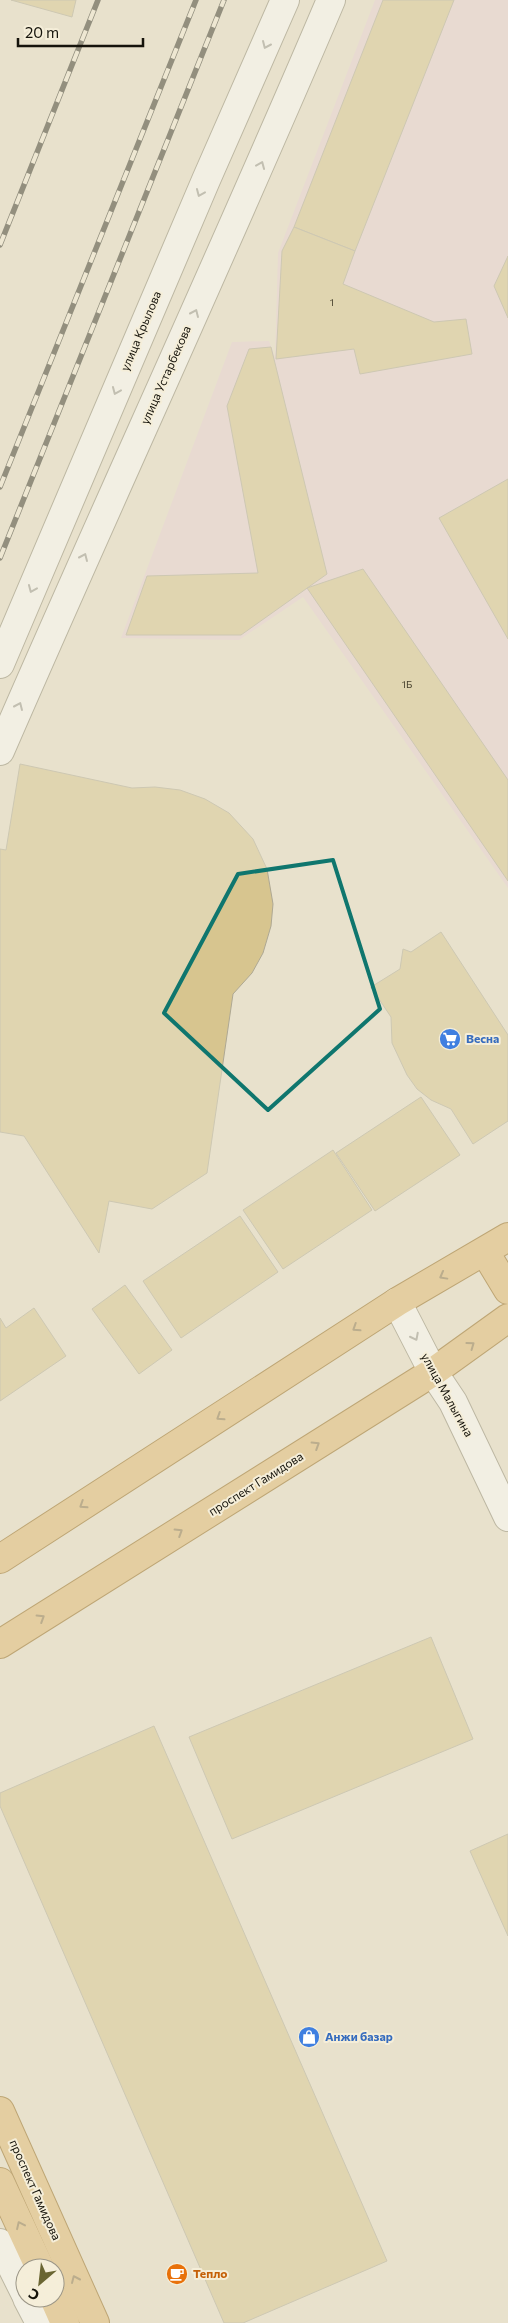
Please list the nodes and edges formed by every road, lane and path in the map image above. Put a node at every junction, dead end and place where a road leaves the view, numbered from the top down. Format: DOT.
graph roads {
  1 [pos="285,0"];
  2 [pos="332,0"];
  3 [pos="0,664"];
  4 [pos="0,750"];
  5 [pos="508,1237"];
  6 [pos="485,1252"];
  7 [pos="508,1290"];
  8 [pos="397,1302"];
  9 [pos="508,1318"];
  10 [pos="433,1372"];
  11 [pos="508,1517"];
  12 [pos="0,1560"];
  13 [pos="0,1644"];
  14 [pos="0,2111"];
  15 [pos="0,2182"];
  16 [pos="0,2243"];
  17 [pos="35,2258"];
  18 [pos="15,2273"];
  19 [pos="33,2308"];
  20 [pos="58,2308"];
  21 [pos="40,2323"];
  22 [pos="65,2323"];
  23 [pos="95,2323"];
  1 -- 3 [label="main road, улица Крылова, one-way"];
  4 -- 2 [label="main road, улица Устарбекова, one-way"];
  5 -- 6 [label="main road"];
  6 -- 7 [label="main road"];
  6 -- 8 [label="main road, one-way"];
  8 -- 10 [label="main road, улица Малыгина, one-way"];
  8 -- 12 [label="main road, one-way"];
  10 -- 9 [label="main road, проспект Гамидова, one-way"];
  10 -- 11 [label="main road, улица Малыгина"];
  13 -- 10 [label="main road, проспект Гамидова, one-way"];
  23 -- 14 [label="main road, проспект Гамидова, one-way"];
  17 -- 15 [label="main road, one-way"];
  16 -- 18 [label="main road"];
  19 -- 21 [label="main road"];
  20 -- 22 [label="main road"];
}
